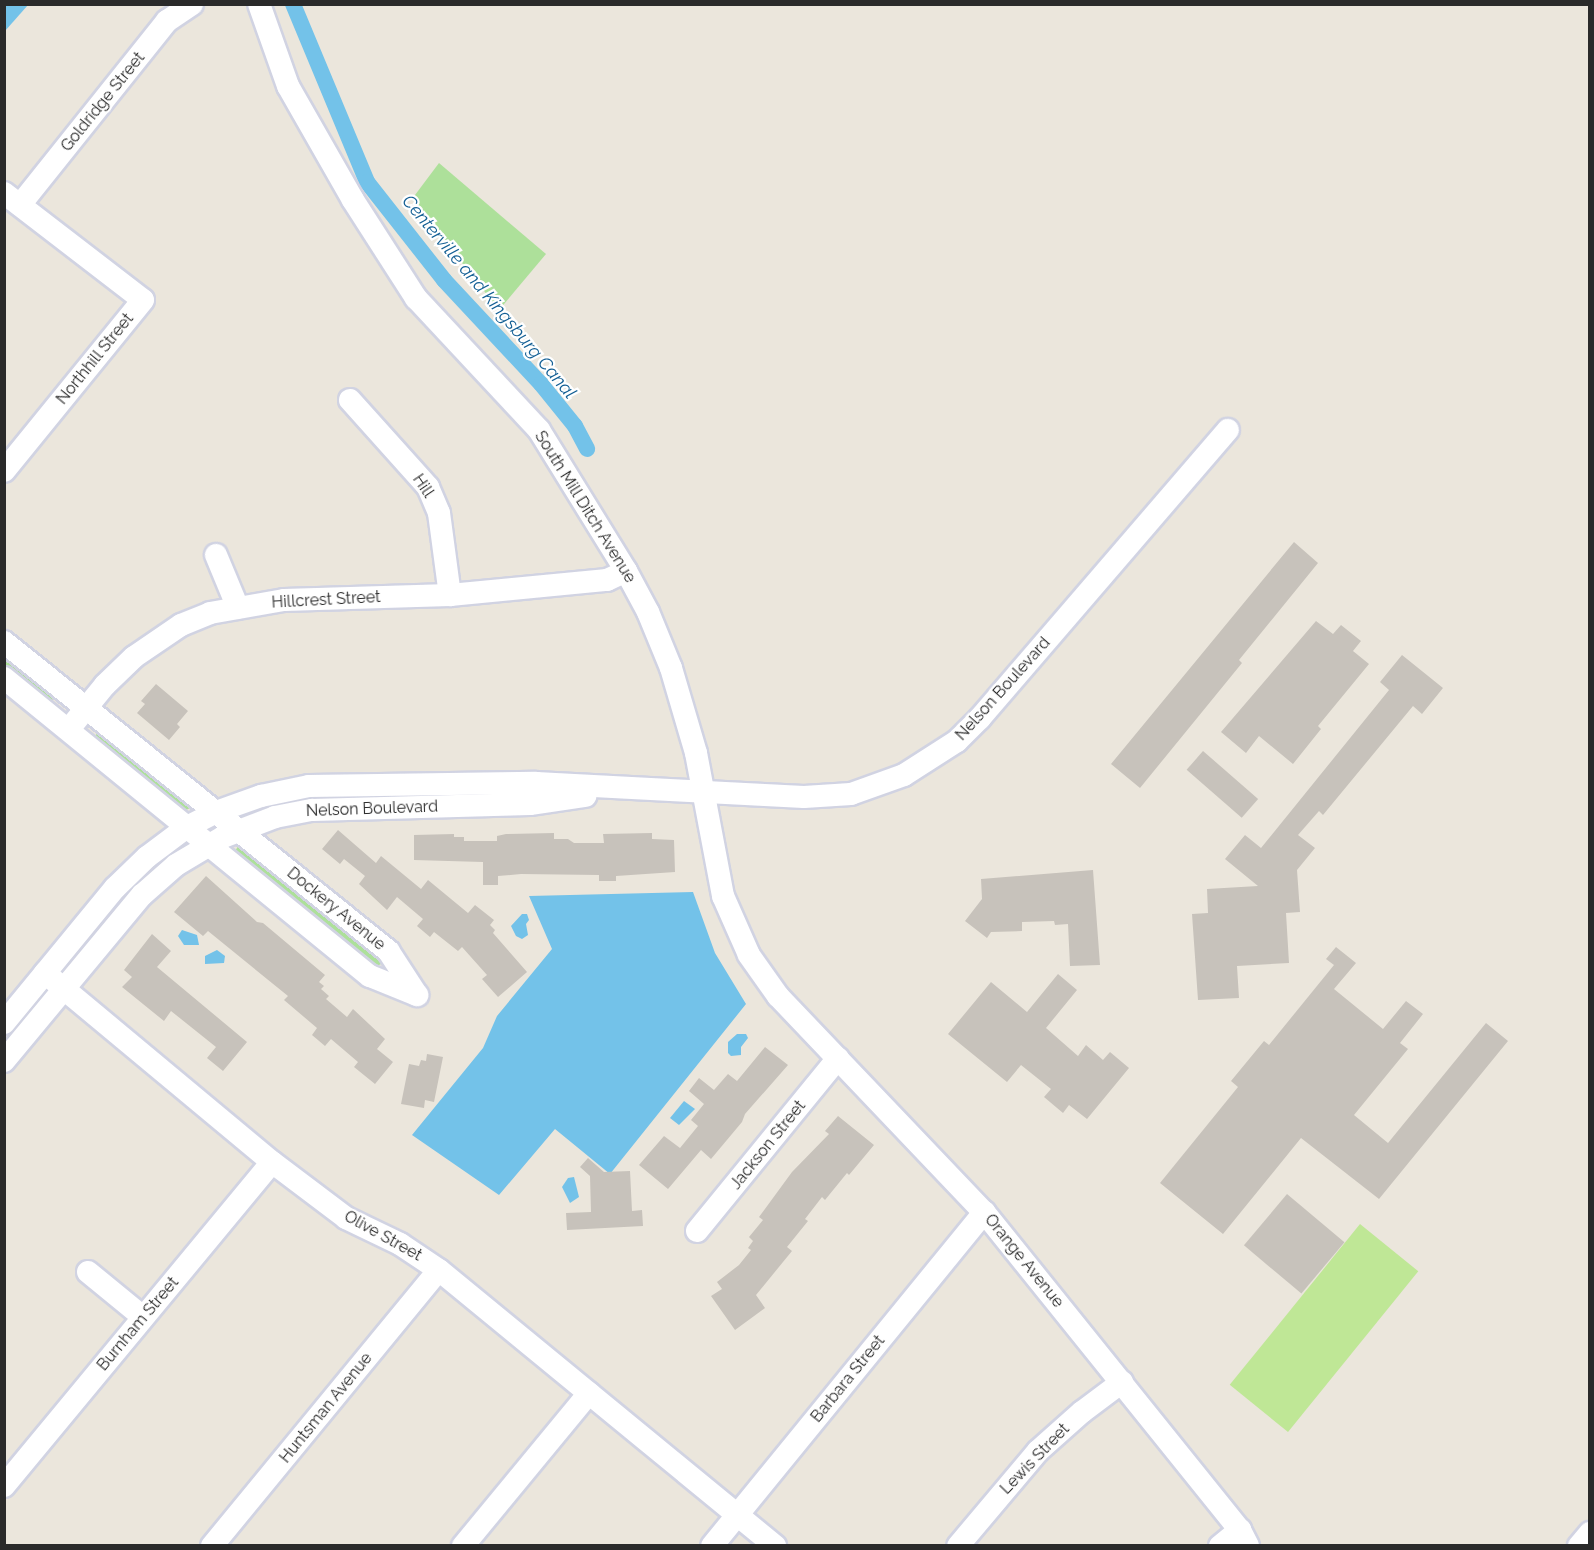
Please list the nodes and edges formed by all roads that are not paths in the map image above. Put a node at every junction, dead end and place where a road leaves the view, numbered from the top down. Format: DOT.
graph roads {
  1 [pos="192,4"];
  2 [pos="259,4"];
  3 [pos="12,199"];
  4 [pos="350,400"];
  5 [pos="1228,430"];
  6 [pos="4,471"];
  7 [pos="216,555"];
  8 [pos="626,572"];
  9 [pos="450,595"];
  10 [pos="238,608"];
  11 [pos="4,642"];
  12 [pos="4,678"];
  13 [pos="87,707"];
  14 [pos="69,729"];
  15 [pos="625,789"];
  16 [pos="704,791"];
  17 [pos="216,812"];
  18 [pos="187,827"];
  19 [pos="239,830"];
  20 [pos="207,844"];
  21 [pos="45,973"];
  22 [pos="64,989"];
  23 [pos="778,996"];
  24 [pos="4,1023"];
  25 [pos="838,1058"];
  26 [pos="4,1061"];
  27 [pos="272,1162"];
  28 [pos="984,1212"];
  29 [pos="698,1232"];
  30 [pos="439,1270"];
  31 [pos="88,1272"];
  32 [pos="143,1317"];
  33 [pos="1122,1382"];
  34 [pos="589,1393"];
  35 [pos="7,1479"];
  36 [pos="739,1514"];
  37 [pos="1590,1533"];
  38 [pos="1244,1538"];
  39 [pos="212,1545"];
  40 [pos="462,1545"];
  41 [pos="712,1545"];
  42 [pos="775,1545"];
  43 [pos="958,1545"];
  44 [pos="1220,1545"];
  45 [pos="1579,1545"];
  1 -- 3 [label="street, Goldridge Street"];
  2 -- 8 [label="street, South Mill Ditch Avenue"];
  3 -- 6 [label="street, Northhill Street"];
  4 -- 9 [label="street, Hill"];
  5 -- 16 [label="street, Nelson Boulevard"];
  7 -- 10 [label="street"];
  8 -- 9 [label="street, Hillcrest Street"];
  8 -- 16 [label="street, South Mill Ditch Avenue"];
  9 -- 10 [label="street, Hillcrest Street"];
  10 -- 13 [label="street, Hillcrest Street"];
  11 -- 13 [label="street, Dockery Avenue"];
  12 -- 14 [label="street, Dockery Avenue"];
  13 -- 14 [label="street, Hillcrest Street"];
  13 -- 17 [label="street, Dockery Avenue"];
  14 -- 18 [label="street, Dockery Avenue"];
  15 -- 16 [label="street, Nelson Boulevard"];
  15 -- 17 [label="street, Nelson Boulevard"];
  15 -- 19 [label="street, Nelson Boulevard"];
  16 -- 23 [label="street, South Mill Ditch Avenue"];
  17 -- 18 [label="street, Nelson Boulevard"];
  17 -- 19 [label="street, Dockery Avenue"];
  18 -- 20 [label="street, Dockery Avenue"];
  18 -- 21 [label="street, Nelson Boulevard"];
  19 -- 20 [label="street, Nelson Boulevard"];
  19 -- 20 [label="street, Dockery Avenue"];
  20 -- 22 [label="street, Nelson Boulevard"];
  21 -- 22 [label="street, Olive Street"];
  21 -- 24 [label="street, Nelson Boulevard"];
  22 -- 26 [label="street, Nelson Boulevard"];
  22 -- 27 [label="street, Olive Street"];
  23 -- 25 [label="street, Orange Avenue"];
  25 -- 28 [label="street, Orange Avenue"];
  25 -- 29 [label="street, Jackson Street"];
  27 -- 30 [label="street, Olive Street"];
  27 -- 32 [label="street, Burnham Street"];
  28 -- 33 [label="street, Orange Avenue"];
  28 -- 36 [label="street, Barbara Street"];
  30 -- 34 [label="street, Olive Street"];
  30 -- 39 [label="street, Huntsman Avenue"];
  31 -- 32 [label="street"];
  32 -- 35 [label="street, Burnham Street"];
  33 -- 38 [label="street, Orange Avenue"];
  33 -- 43 [label="street, Lewis Street"];
  34 -- 36 [label="street, Olive Street"];
  34 -- 40 [label="street"];
  36 -- 41 [label="street, Barbara Street"];
  36 -- 42 [label="street, Olive Street"];
  37 -- 45 [label="street"];
  38 -- 44 [label="street"];
}
